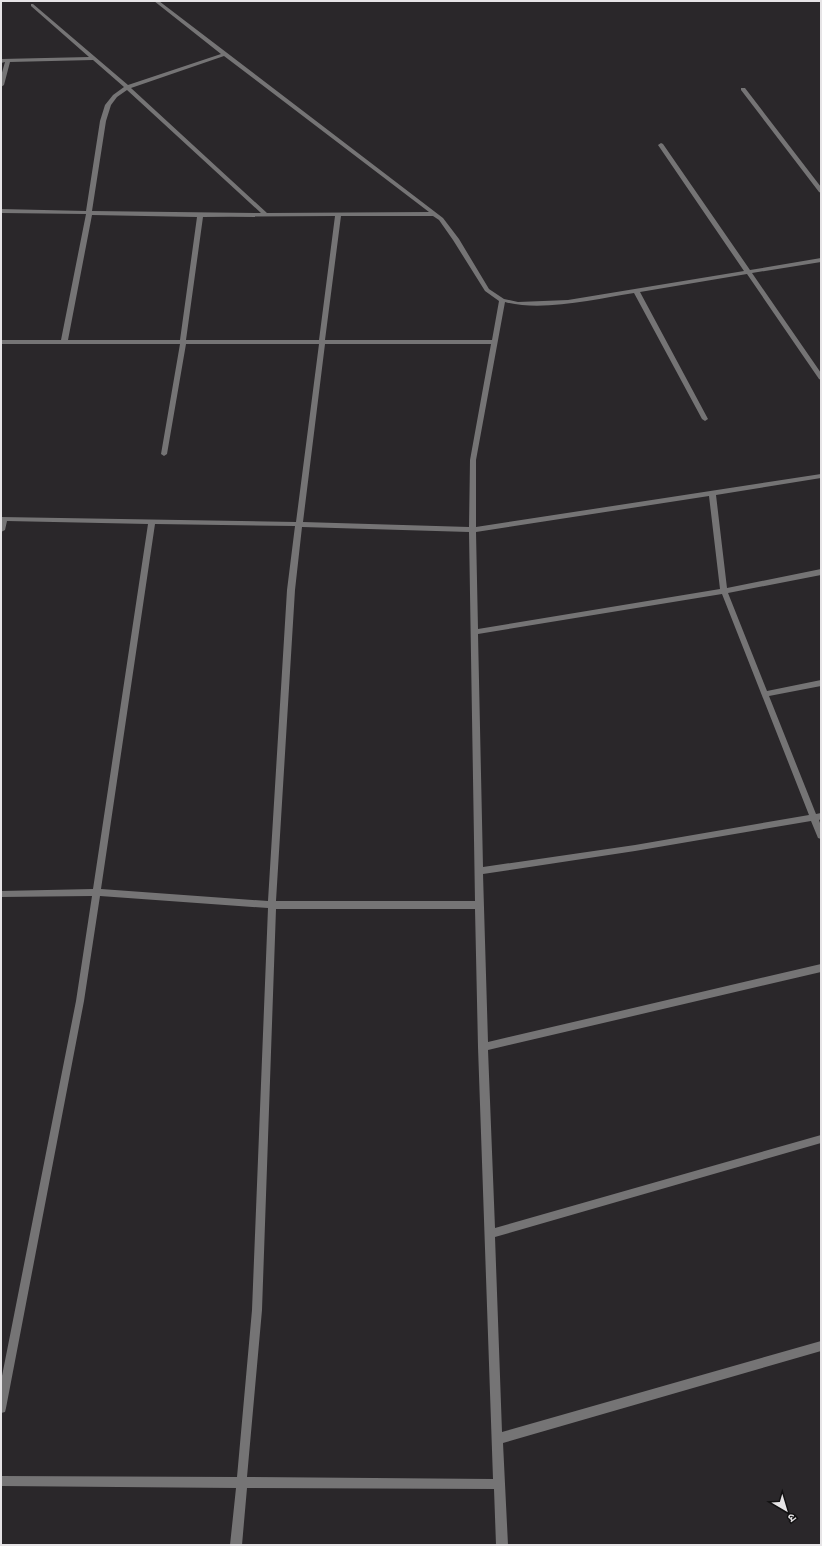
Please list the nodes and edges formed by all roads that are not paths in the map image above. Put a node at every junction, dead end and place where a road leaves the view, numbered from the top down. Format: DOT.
graph roads {
  1 [pos="156,1"];
  2 [pos="33,5"];
  3 [pos="225,54"];
  4 [pos="94,58"];
  5 [pos="1,61"];
  6 [pos="8,61"];
  7 [pos="1,85"];
  8 [pos="126,87"];
  9 [pos="743,90"];
  10 [pos="661,144"];
  11 [pos="821,191"];
  12 [pos="1,211"];
  13 [pos="89,213"];
  14 [pos="265,214"];
  15 [pos="338,214"];
  16 [pos="434,214"];
  17 [pos="200,215"];
  18 [pos="821,260"];
  19 [pos="748,273"];
  20 [pos="636,291"];
  21 [pos="502,300"];
  22 [pos="1,342"];
  23 [pos="64,342"];
  24 [pos="183,342"];
  25 [pos="322,342"];
  26 [pos="494,342"];
  27 [pos="821,378"];
  28 [pos="705,419"];
  29 [pos="164,454"];
  30 [pos="821,476"];
  31 [pos="712,492"];
  32 [pos="3,519"];
  33 [pos="152,521"];
  34 [pos="299,524"];
  35 [pos="1,530"];
  36 [pos="472,530"];
  37 [pos="821,572"];
  38 [pos="724,591"];
  39 [pos="474,632"];
  40 [pos="821,683"];
  41 [pos="765,694"];
  42 [pos="818,817"];
  43 [pos="821,836"];
  44 [pos="478,871"];
  45 [pos="96,892"];
  46 [pos="1,894"];
  47 [pos="272,905"];
  48 [pos="479,905"];
  49 [pos="821,968"];
  50 [pos="483,1047"];
  51 [pos="821,1139"];
  52 [pos="490,1234"];
  53 [pos="821,1346"];
  54 [pos="1,1408"];
  55 [pos="497,1439"];
  56 [pos="1,1481"];
  57 [pos="241,1484"];
  58 [pos="499,1484"];
  59 [pos="236,1545"];
  60 [pos="502,1545"];
  1 -- 3 [label="street"];
  2 -- 4 [label="street"];
  3 -- 8 [label="street"];
  3 -- 16 [label="street"];
  4 -- 6 [label="street"];
  4 -- 8 [label="street"];
  5 -- 6 [label="street"];
  6 -- 7 [label="street"];
  8 -- 13 [label="street"];
  8 -- 14 [label="street"];
  9 -- 11 [label="street"];
  10 -- 19 [label="street"];
  12 -- 13 [label="street"];
  13 -- 17 [label="street"];
  13 -- 23 [label="street"];
  14 -- 15 [label="street"];
  14 -- 17 [label="street"];
  15 -- 16 [label="street"];
  15 -- 25 [label="street"];
  16 -- 21 [label="street"];
  17 -- 24 [label="street"];
  18 -- 19 [label="street"];
  19 -- 20 [label="street"];
  19 -- 27 [label="street"];
  20 -- 21 [label="street"];
  20 -- 28 [label="street"];
  21 -- 26 [label="street"];
  22 -- 23 [label="street"];
  23 -- 24 [label="street"];
  24 -- 25 [label="street"];
  24 -- 29 [label="street"];
  25 -- 26 [label="street"];
  25 -- 34 [label="street"];
  26 -- 36 [label="street"];
  30 -- 31 [label="street"];
  31 -- 36 [label="street"];
  31 -- 38 [label="street"];
  32 -- 33 [label="street"];
  32 -- 35 [label="street"];
  33 -- 34 [label="street"];
  33 -- 45 [label="street"];
  34 -- 36 [label="street"];
  34 -- 47 [label="street"];
  36 -- 39 [label="street"];
  37 -- 38 [label="street"];
  38 -- 39 [label="street"];
  38 -- 41 [label="street"];
  39 -- 44 [label="street"];
  40 -- 41 [label="street"];
  41 -- 42 [label="street"];
  42 -- 43 [label="street"];
  42 -- 44 [label="street"];
  44 -- 48 [label="street"];
  45 -- 46 [label="street"];
  45 -- 47 [label="street"];
  45 -- 54 [label="street"];
  47 -- 48 [label="street"];
  47 -- 57 [label="street"];
  48 -- 50 [label="street"];
  49 -- 50 [label="street"];
  50 -- 52 [label="street"];
  51 -- 52 [label="street"];
  52 -- 55 [label="street"];
  53 -- 55 [label="street"];
  55 -- 58 [label="street"];
  56 -- 57 [label="street"];
  57 -- 58 [label="street"];
  57 -- 59 [label="street"];
  58 -- 60 [label="street"];
}
